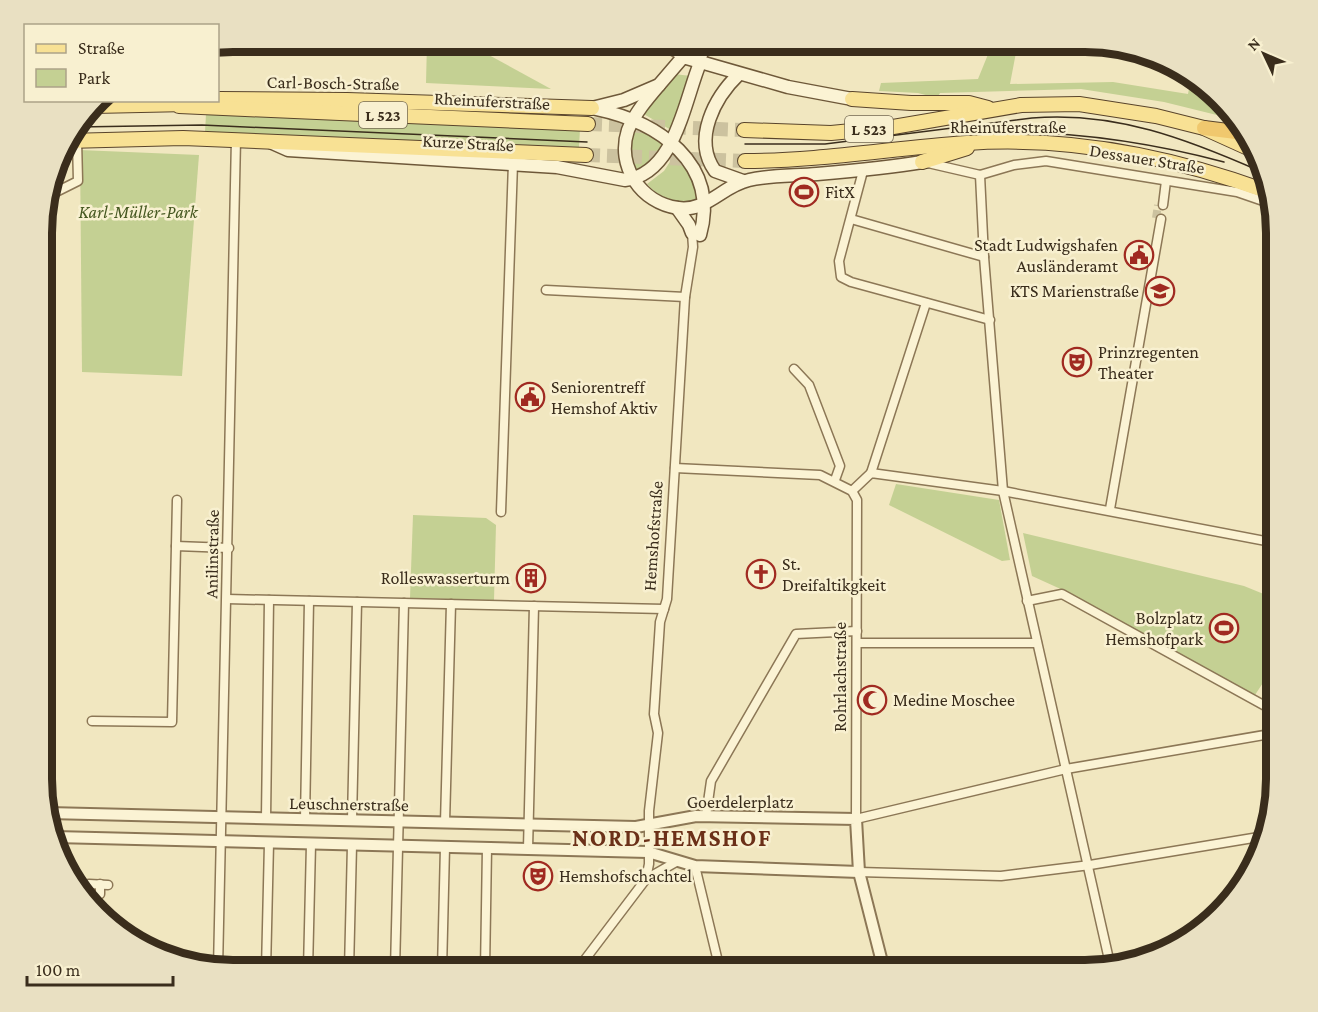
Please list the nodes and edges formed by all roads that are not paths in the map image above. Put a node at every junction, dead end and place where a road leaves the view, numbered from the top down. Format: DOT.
graph roads {
  1 [pos="675,53"];
  2 [pos="686,53"];
  3 [pos="704,53"];
  4 [pos="683,57"];
  5 [pos="700,63"];
  6 [pos="739,74"];
  7 [pos="659,85"];
  8 [pos="219,99"];
  9 [pos="852,99"];
  10 [pos="196,102"];
  11 [pos="106,106"];
  12 [pos="179,106"];
  13 [pos="592,108"];
  14 [pos="993,109"];
  15 [pos="634,119"];
  16 [pos="588,124"];
  17 [pos="1204,128"];
  18 [pos="744,130"];
  19 [pos="1234,132"];
  20 [pos="236,139"];
  21 [pos="79,140"];
  22 [pos="266,140"];
  23 [pos="672,142"];
  24 [pos="986,142"];
  25 [pos="1242,145"];
  26 [pos="73,150"];
  27 [pos="586,154"];
  28 [pos="745,161"];
  29 [pos="922,162"];
  30 [pos="513,163"];
  31 [pos="863,171"];
  32 [pos="980,175"];
  33 [pos="633,179"];
  34 [pos="1166,181"];
  35 [pos="743,182"];
  36 [pos="1259,189"];
  37 [pos="58,191"];
  38 [pos="1262,201"];
  39 [pos="1161,203"];
  40 [pos="676,208"];
  41 [pos="705,211"];
  42 [pos="851,219"];
  43 [pos="1158,219"];
  44 [pos="696,234"];
  45 [pos="984,257"];
  46 [pos="546,290"];
  47 [pos="685,297"];
  48 [pos="926,303"];
  49 [pos="990,320"];
  50 [pos="794,369"];
  51 [pos="675,468"];
  52 [pos="871,473"];
  53 [pos="835,480"];
  54 [pos="852,490"];
  55 [pos="1003,491"];
  56 [pos="177,500"];
  57 [pos="1110,509"];
  58 [pos="501,512"];
  59 [pos="1265,540"];
  60 [pos="176,546"];
  61 [pos="229,548"];
  62 [pos="227,599"];
  63 [pos="269,600"];
  64 [pos="309,601"];
  65 [pos="1027,601"];
  66 [pos="357,602"];
  67 [pos="404,603"];
  68 [pos="451,604"];
  69 [pos="534,606"];
  70 [pos="664,609"];
  71 [pos="857,631"];
  72 [pos="857,643"];
  73 [pos="1037,643"];
  74 [pos="1265,706"];
  75 [pos="92,721"];
  76 [pos="1265,735"];
  77 [pos="1066,769"];
  78 [pos="56,813"];
  79 [pos="706,816"];
  80 [pos="222,817"];
  81 [pos="266,818"];
  82 [pos="305,819"];
  83 [pos="856,819"];
  84 [pos="352,820"];
  85 [pos="399,822"];
  86 [pos="445,823"];
  87 [pos="529,825"];
  88 [pos="648,827"];
  89 [pos="63,837"];
  90 [pos="1255,838"];
  91 [pos="221,842"];
  92 [pos="269,843"];
  93 [pos="311,844"];
  94 [pos="352,845"];
  95 [pos="398,846"];
  96 [pos="445,847"];
  97 [pos="487,848"];
  98 [pos="528,849"];
  99 [pos="648,852"];
  100 [pos="676,862"];
  101 [pos="1090,865"];
  102 [pos="694,866"];
  103 [pos="859,872"];
  104 [pos="646,879"];
  105 [pos="88,884"];
  106 [pos="102,888"];
  107 [pos="1109,958"];
  108 [pos="218,959"];
  109 [pos="266,959"];
  110 [pos="308,959"];
  111 [pos="349,959"];
  112 [pos="395,959"];
  113 [pos="442,959"];
  114 [pos="485,959"];
  115 [pos="585,959"];
  116 [pos="717,960"];
  117 [pos="881,960"];
  1 -- 4 [label="street"];
  2 -- 4 [label="street"];
  3 -- 5 [label="street"];
  4 -- 5 [label="main road, L 523"];
  4 -- 7 [label="main road, L 523"];
  5 -- 6 [label="main road, L 523"];
  5 -- 23 [label="main road"];
  6 -- 9 [label="main road, L 523"];
  6 -- 35 [label="main road"];
  7 -- 13 [label="main road, L 523"];
  7 -- 15 [label="main road, L 523"];
  8 -- 13 [label="main road, Carl-Bosch-Straße / L 523"];
  9 -- 14 [label="main road"];
  10 -- 12 [label="main road, L 523"];
  11 -- 12 [label="main road, L 523"];
  12 -- 16 [label="main road, Rheinuferstraße / L 523"];
  13 -- 15 [label="main road"];
  14 -- 17 [label="main road, Rheinuferstraße / L 523"];
  14 -- 18 [label="main road, Rheinuferstraße / L 523"];
  15 -- 23 [label="main road"];
  15 -- 33 [label="main road, L 523"];
  17 -- 19 [label="highway"];
  17 -- 25 [label="main road, Rheinuferstraße / L 523"];
  20 -- 21 [label="main road, L 523"];
  20 -- 22 [label="main road, L 523"];
  20 -- 61 [label="street, Anilinstraße"];
  22 -- 27 [label="main road, L 523"];
  22 -- 30 [label="main road, Kurze Straße / L 523"];
  23 -- 33 [label="main road"];
  23 -- 41 [label="main road"];
  24 -- 28 [label="main road, Rheinuferstraße / L 523"];
  24 -- 29 [label="main road"];
  24 -- 36 [label="main road, Rheinuferstraße / L 523"];
  26 -- 37 [label="street"];
  29 -- 31 [label="main road, Dessauer Straße / L 523"];
  29 -- 32 [label="street, Dessauer Straße"];
  30 -- 33 [label="main road, Kurze Straße / L 523"];
  30 -- 58 [label="street"];
  31 -- 35 [label="main road, Dessauer Straße / L 523"];
  31 -- 42 [label="street"];
  32 -- 34 [label="street, Dessauer Straße"];
  32 -- 45 [label="street"];
  33 -- 40 [label="main road, L 523"];
  34 -- 38 [label="street, Dessauer Straße"];
  34 -- 39 [label="street"];
  35 -- 41 [label="main road, Dessauer Straße / L 523"];
  40 -- 41 [label="main road, L 523"];
  40 -- 44 [label="main road"];
  41 -- 44 [label="main road"];
  42 -- 45 [label="street"];
  42 -- 48 [label="street"];
  43 -- 57 [label="street"];
  44 -- 47 [label="street, Hemshofstraße"];
  45 -- 49 [label="street"];
  46 -- 47 [label="street"];
  47 -- 51 [label="street, Hemshofstraße"];
  48 -- 49 [label="street"];
  48 -- 52 [label="street"];
  49 -- 55 [label="street"];
  50 -- 53 [label="street"];
  51 -- 53 [label="street"];
  51 -- 70 [label="street, Hemshofstraße"];
  52 -- 54 [label="street"];
  52 -- 55 [label="street"];
  53 -- 54 [label="street"];
  54 -- 71 [label="street, Rohrlachstraße"];
  55 -- 57 [label="street"];
  55 -- 65 [label="street"];
  56 -- 60 [label="street"];
  57 -- 59 [label="street"];
  60 -- 61 [label="street"];
  60 -- 75 [label="street"];
  61 -- 62 [label="street, Anilinstraße"];
  62 -- 63 [label="street"];
  62 -- 80 [label="street, Anilinstraße"];
  63 -- 64 [label="street"];
  63 -- 81 [label="street"];
  64 -- 66 [label="street"];
  64 -- 82 [label="street"];
  65 -- 73 [label="street"];
  65 -- 74 [label="street"];
  66 -- 67 [label="street"];
  66 -- 84 [label="street"];
  67 -- 68 [label="street"];
  67 -- 85 [label="street"];
  68 -- 69 [label="street"];
  68 -- 86 [label="street"];
  69 -- 70 [label="street"];
  69 -- 87 [label="street"];
  70 -- 88 [label="street, Hemshofstraße"];
  71 -- 72 [label="street, Rohrlachstraße"];
  71 -- 79 [label="street"];
  72 -- 73 [label="street"];
  72 -- 83 [label="street, Rohrlachstraße"];
  73 -- 77 [label="street"];
  76 -- 77 [label="street"];
  77 -- 83 [label="street"];
  77 -- 101 [label="street"];
  78 -- 80 [label="street, Leuschnerstraße"];
  79 -- 83 [label="street, Goerdelerplatz"];
  79 -- 88 [label="street, Goerdelerplatz"];
  80 -- 81 [label="street, Leuschnerstraße"];
  80 -- 91 [label="street, Anilinstraße"];
  81 -- 82 [label="street, Leuschnerstraße"];
  82 -- 84 [label="street, Leuschnerstraße"];
  83 -- 103 [label="street, Rohrlachstraße"];
  84 -- 85 [label="street, Leuschnerstraße"];
  85 -- 86 [label="street, Leuschnerstraße"];
  85 -- 95 [label="street"];
  86 -- 87 [label="street, Leuschnerstraße"];
  87 -- 88 [label="street, Leuschnerstraße"];
  87 -- 98 [label="street"];
  88 -- 99 [label="street"];
  89 -- 91 [label="street"];
  90 -- 101 [label="street"];
  91 -- 92 [label="street"];
  91 -- 108 [label="street, Anilinstraße"];
  92 -- 93 [label="street"];
  92 -- 109 [label="street"];
  93 -- 94 [label="street"];
  93 -- 110 [label="street"];
  94 -- 95 [label="street"];
  94 -- 111 [label="street"];
  95 -- 96 [label="street"];
  95 -- 112 [label="street"];
  96 -- 97 [label="street"];
  96 -- 113 [label="street"];
  97 -- 98 [label="street"];
  97 -- 114 [label="street"];
  98 -- 99 [label="street"];
  99 -- 100 [label="street"];
  99 -- 104 [label="street"];
  100 -- 102 [label="street"];
  100 -- 104 [label="street"];
  101 -- 103 [label="street"];
  101 -- 107 [label="street"];
  102 -- 103 [label="street"];
  102 -- 116 [label="street"];
  103 -- 117 [label="street, Rohrlachstraße"];
  104 -- 115 [label="street"];
  105 -- 106 [label="street"];
}
